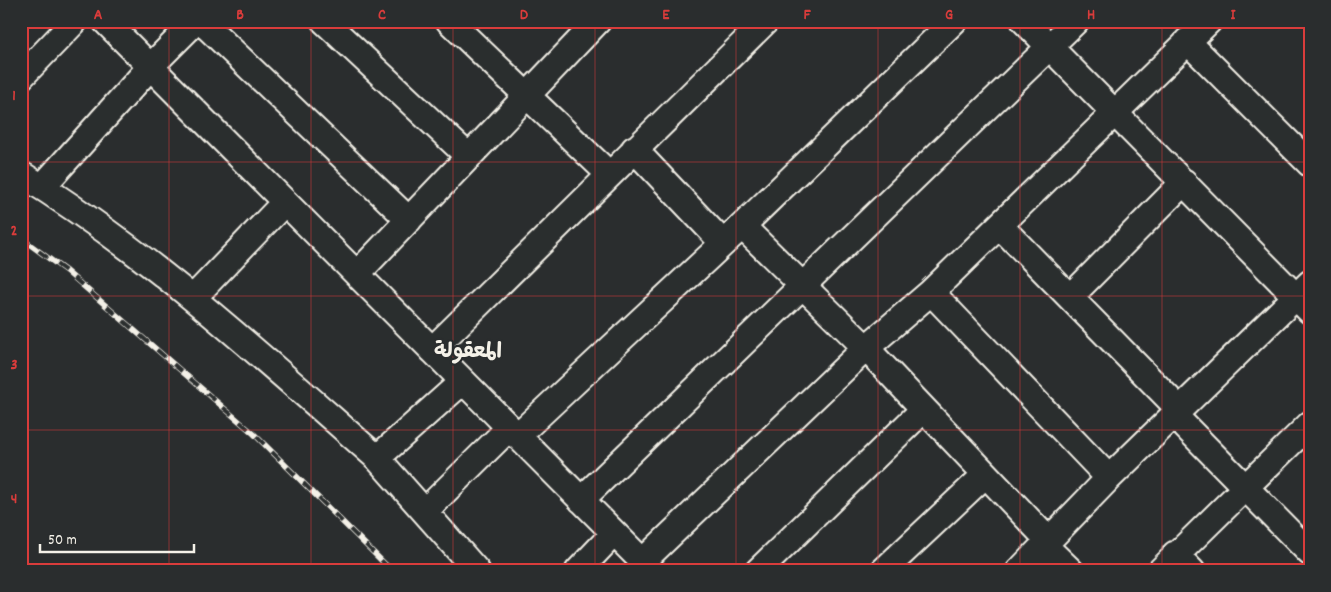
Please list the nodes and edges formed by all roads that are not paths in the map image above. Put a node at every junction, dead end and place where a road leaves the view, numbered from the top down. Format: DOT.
graph roads {
  1 [pos="75,21"];
  2 [pos="105,21"];
  3 [pos="196,21"];
  4 [pos="201,21"];
  5 [pos="324,21"];
  6 [pos="449,21"];
  7 [pos="766,21"];
  8 [pos="954,21"];
  9 [pos="1024,21"];
  10 [pos="1076,21"];
  11 [pos="1209,21"];
  12 [pos="585,26"];
  13 [pos="1187,42"];
  14 [pos="1050,47"];
  15 [pos="151,66"];
  16 [pos="21,77"];
  17 [pos="528,95"];
  18 [pos="1115,111"];
  19 [pos="634,150"];
  20 [pos="468,156"];
  21 [pos="1310,164"];
  22 [pos="609,174"];
  23 [pos="32,181"];
  24 [pos="1184,182"];
  25 [pos="285,202"];
  26 [pos="408,220"];
  27 [pos="742,226"];
  28 [pos="1000,226"];
  29 [pos="723,243"];
  30 [pos="358,273"];
  31 [pos="804,286"];
  32 [pos="930,292"];
  33 [pos="194,297"];
  34 [pos="1070,297"];
  35 [pos="1305,297"];
  36 [pos="866,348"];
  37 [pos="432,350"];
  38 [pos="463,382"];
  39 [pos="923,410"];
  40 [pos="1177,413"];
  41 [pos="1308,429"];
  42 [pos="513,432"];
  43 [pos="377,458"];
  44 [pos="985,475"];
  45 [pos="1109,478"];
  46 [pos="1244,488"];
  47 [pos="581,500"];
  48 [pos="426,510"];
  49 [pos="614,533"];
  50 [pos="1047,544"];
  51 [pos="1310,553"];
  52 [pos="1176,565"];
  53 [pos="648,566"];
  54 [pos="477,571"];
  55 [pos="578,571"];
  56 [pos="758,571"];
  57 [pos="883,571"];
  58 [pos="1019,571"];
  59 [pos="1071,571"];
  1 -- 16 [label="street"];
  2 -- 15 [label="street"];
  3 -- 15 [label="street"];
  4 -- 26 [label="street"];
  5 -- 20 [label="street"];
  6 -- 17 [label="street"];
  7 -- 19 [label="street"];
  8 -- 27 [label="street"];
  9 -- 14 [label="street"];
  10 -- 14 [label="street"];
  11 -- 13 [label="street"];
  12 -- 17 [label="street"];
  13 -- 18 [label="street"];
  13 -- 21 [label="street"];
  14 -- 18 [label="street"];
  14 -- 31 [label="street"];
  15 -- 23 [label="street"];
  15 -- 25 [label="street"];
  17 -- 20 [label="street"];
  17 -- 22 [label="street"];
  18 -- 24 [label="street"];
  18 -- 28 [label="street"];
  19 -- 22 [label="street"];
  19 -- 29 [label="street"];
  20 -- 26 [label="street"];
  22 -- 37 [label="street"];
  23 -- 33 [label="street"];
  24 -- 34 [label="street"];
  24 -- 35 [label="street"];
  25 -- 30 [label="street"];
  25 -- 33 [label="street"];
  26 -- 30 [label="street"];
  27 -- 29 [label="street"];
  27 -- 31 [label="street"];
  28 -- 32 [label="street"];
  28 -- 34 [label="street"];
  29 -- 42 [label="street"];
  30 -- 37 [label="street"];
  31 -- 36 [label="street"];
  31 -- 47 [label="street"];
  32 -- 36 [label="street"];
  32 -- 45 [label="street"];
  33 -- 43 [label="street"];
  34 -- 40 [label="street"];
  35 -- 40 [label="street"];
  36 -- 39 [label="street"];
  36 -- 53 [label="street"];
  37 -- 38 [label="street"];
  38 -- 42 [label="street"];
  38 -- 43 [label="street"];
  39 -- 44 [label="street"];
  39 -- 56 [label="street"];
  40 -- 45 [label="street"];
  40 -- 46 [label="street"];
  41 -- 46 [label="street"];
  42 -- 47 [label="street"];
  42 -- 48 [label="street"];
  43 -- 48 [label="street"];
  44 -- 50 [label="street"];
  44 -- 57 [label="street"];
  45 -- 50 [label="street"];
  46 -- 51 [label="street"];
  46 -- 52 [label="street"];
  47 -- 49 [label="street"];
  48 -- 54 [label="street"];
  49 -- 53 [label="street"];
  49 -- 55 [label="street"];
  50 -- 58 [label="street"];
  50 -- 59 [label="street"];
}
